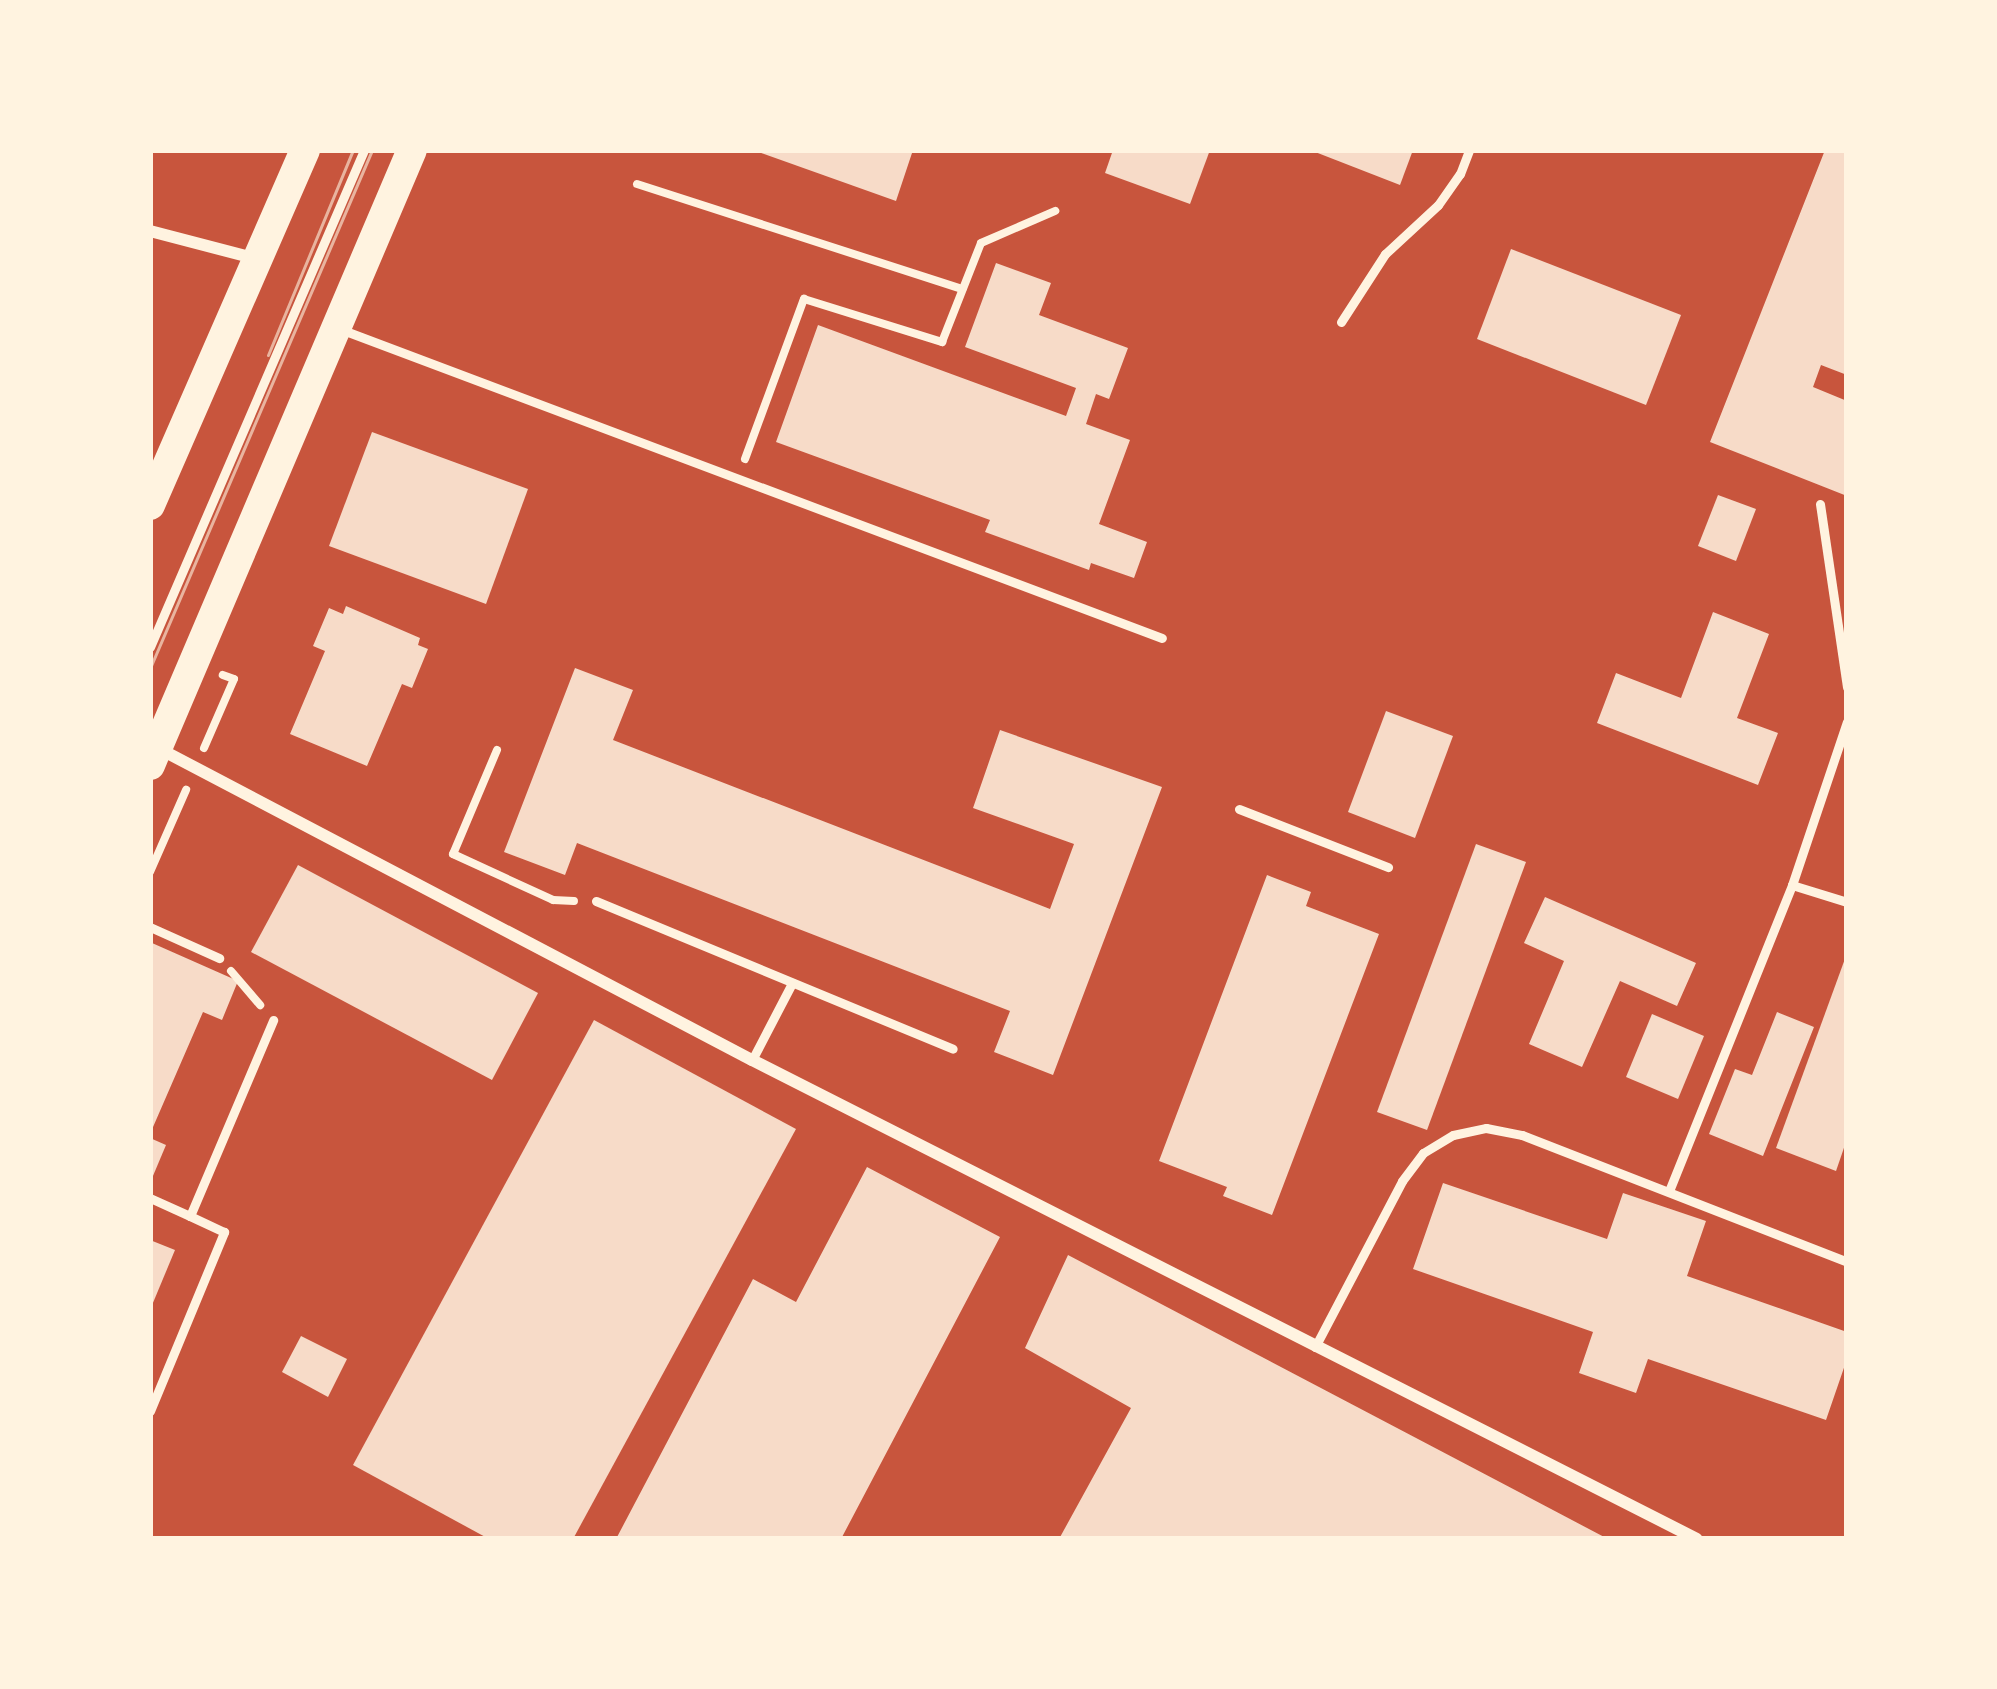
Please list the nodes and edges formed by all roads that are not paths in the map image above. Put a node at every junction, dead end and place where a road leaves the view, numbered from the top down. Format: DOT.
graph roads {
  1 [pos="304,150"];
  2 [pos="364,150"];
  3 [pos="412,150"];
  4 [pos="1468,150"];
  5 [pos="150,231"];
  6 [pos="257,259"];
  7 [pos="1341,322"];
  8 [pos="340,329"];
  9 [pos="1820,504"];
  10 [pos="150,505"];
  11 [pos="1162,638"];
  12 [pos="150,646"];
  13 [pos="1847,687"];
  14 [pos="1847,722"];
  15 [pos="152,752"];
  16 [pos="1239,809"];
  17 [pos="1388,867"];
  18 [pos="1792,885"];
  19 [pos="596,901"];
  20 [pos="1847,902"];
  21 [pos="150,927"];
  22 [pos="219,958"];
  23 [pos="792,983"];
  24 [pos="273,1020"];
  25 [pos="952,1049"];
  26 [pos="752,1060"];
  27 [pos="1669,1191"];
  28 [pos="150,1198"];
  29 [pos="190,1216"];
  30 [pos="1847,1262"];
  31 [pos="1315,1347"];
  32 [pos="150,1411"];
  33 [pos="1697,1539"];
  1 -- 6 [label="main road"];
  2 -- 12 [label="lane"];
  3 -- 8 [label="main road"];
  4 -- 7 [label="lane"];
  5 -- 6 [label="street"];
  6 -- 10 [label="main road"];
  8 -- 11 [label="lane"];
  8 -- 15 [label="main road"];
  9 -- 13 [label="lane"];
  14 -- 18 [label="lane"];
  15 -- 26 [label="street"];
  16 -- 17 [label="lane"];
  18 -- 20 [label="lane"];
  18 -- 27 [label="lane"];
  19 -- 23 [label="lane"];
  21 -- 22 [label="lane"];
  23 -- 25 [label="lane"];
  23 -- 26 [label="lane"];
  24 -- 29 [label="lane"];
  26 -- 31 [label="street"];
  27 -- 30 [label="lane"];
  27 -- 31 [label="lane"];
  28 -- 29 [label="lane"];
  29 -- 32 [label="lane"];
  31 -- 33 [label="street"];
}
